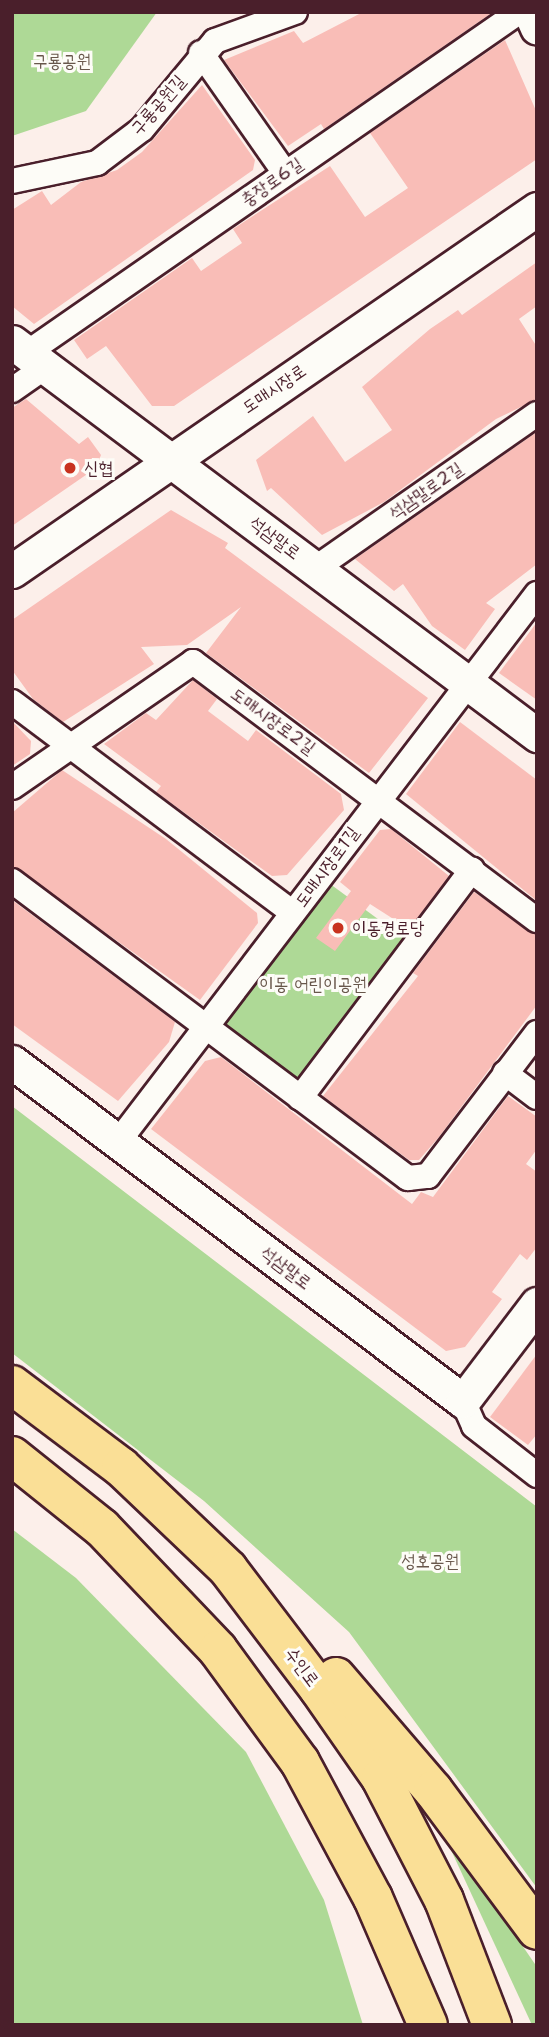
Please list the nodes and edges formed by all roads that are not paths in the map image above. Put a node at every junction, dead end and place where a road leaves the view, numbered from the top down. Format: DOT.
graph roads {
  1 [pos="295,12"];
  2 [pos="519,12"];
  3 [pos="530,12"];
  4 [pos="537,28"];
  5 [pos="201,53"];
  6 [pos="285,173"];
  7 [pos="12,181"];
  8 [pos="537,209"];
  9 [pos="28,354"];
  10 [pos="12,390"];
  11 [pos="537,414"];
  12 [pos="171,460"];
  13 [pos="316,568"];
  14 [pos="12,571"];
  15 [pos="537,594"];
  16 [pos="466,682"];
  17 [pos="12,702"];
  18 [pos="537,735"];
  19 [pos="69,747"];
  20 [pos="12,787"];
  21 [pos="378,798"];
  22 [pos="472,870"];
  23 [pos="12,881"];
  24 [pos="293,913"];
  25 [pos="537,920"];
  26 [pos="206,1027"];
  27 [pos="537,1033"];
  28 [pos="12,1062"];
  29 [pos="505,1073"];
  30 [pos="537,1097"];
  31 [pos="300,1098"];
  32 [pos="118,1142"];
  33 [pos="537,1304"];
  34 [pos="12,1385"];
  35 [pos="463,1401"];
  36 [pos="12,1456"];
  37 [pos="537,1475"];
  38 [pos="228,1569"];
  39 [pos="537,1930"];
  40 [pos="428,2025"];
  41 [pos="492,2025"];
  1 -- 5 [label="street, 구룡공원길"];
  2 -- 6 [label="street, 충장로6길"];
  3 -- 4 [label="street"];
  5 -- 6 [label="street"];
  5 -- 7 [label="street, 구룡공원길"];
  6 -- 9 [label="street, 충장로6길"];
  8 -- 12 [label="street, 도매시장로"];
  9 -- 10 [label="street, 충장로6길"];
  9 -- 12 [label="street, 석삼말로"];
  11 -- 13 [label="street, 석삼말로2길"];
  12 -- 13 [label="street, 석삼말로"];
  12 -- 14 [label="street, 도매시장로"];
  13 -- 16 [label="street, 석삼말로"];
  15 -- 16 [label="street, 도매시장로1길"];
  16 -- 18 [label="street, 석삼말로"];
  16 -- 21 [label="street, 도매시장로1길"];
  17 -- 19 [label="street"];
  19 -- 20 [label="street, 도매시장로2길"];
  19 -- 21 [label="street, 도매시장로2길"];
  19 -- 24 [label="street"];
  21 -- 22 [label="street, 도매시장로2길"];
  21 -- 24 [label="street, 도매시장로1길"];
  22 -- 25 [label="street, 도매시장로2길"];
  22 -- 31 [label="street"];
  23 -- 26 [label="street"];
  24 -- 26 [label="street, 도매시장로1길"];
  26 -- 31 [label="street"];
  26 -- 32 [label="street, 도매시장로1길"];
  27 -- 29 [label="street"];
  28 -- 32 [label="street, 석삼말로"];
  29 -- 30 [label="street"];
  29 -- 31 [label="street"];
  32 -- 35 [label="street, 석삼말로"];
  33 -- 35 [label="street"];
  34 -- 38 [label="highway, 수인로"];
  35 -- 37 [label="street"];
  36 -- 40 [label="highway"];
  38 -- 39 [label="highway"];
  38 -- 41 [label="highway, 수인로"];
}
